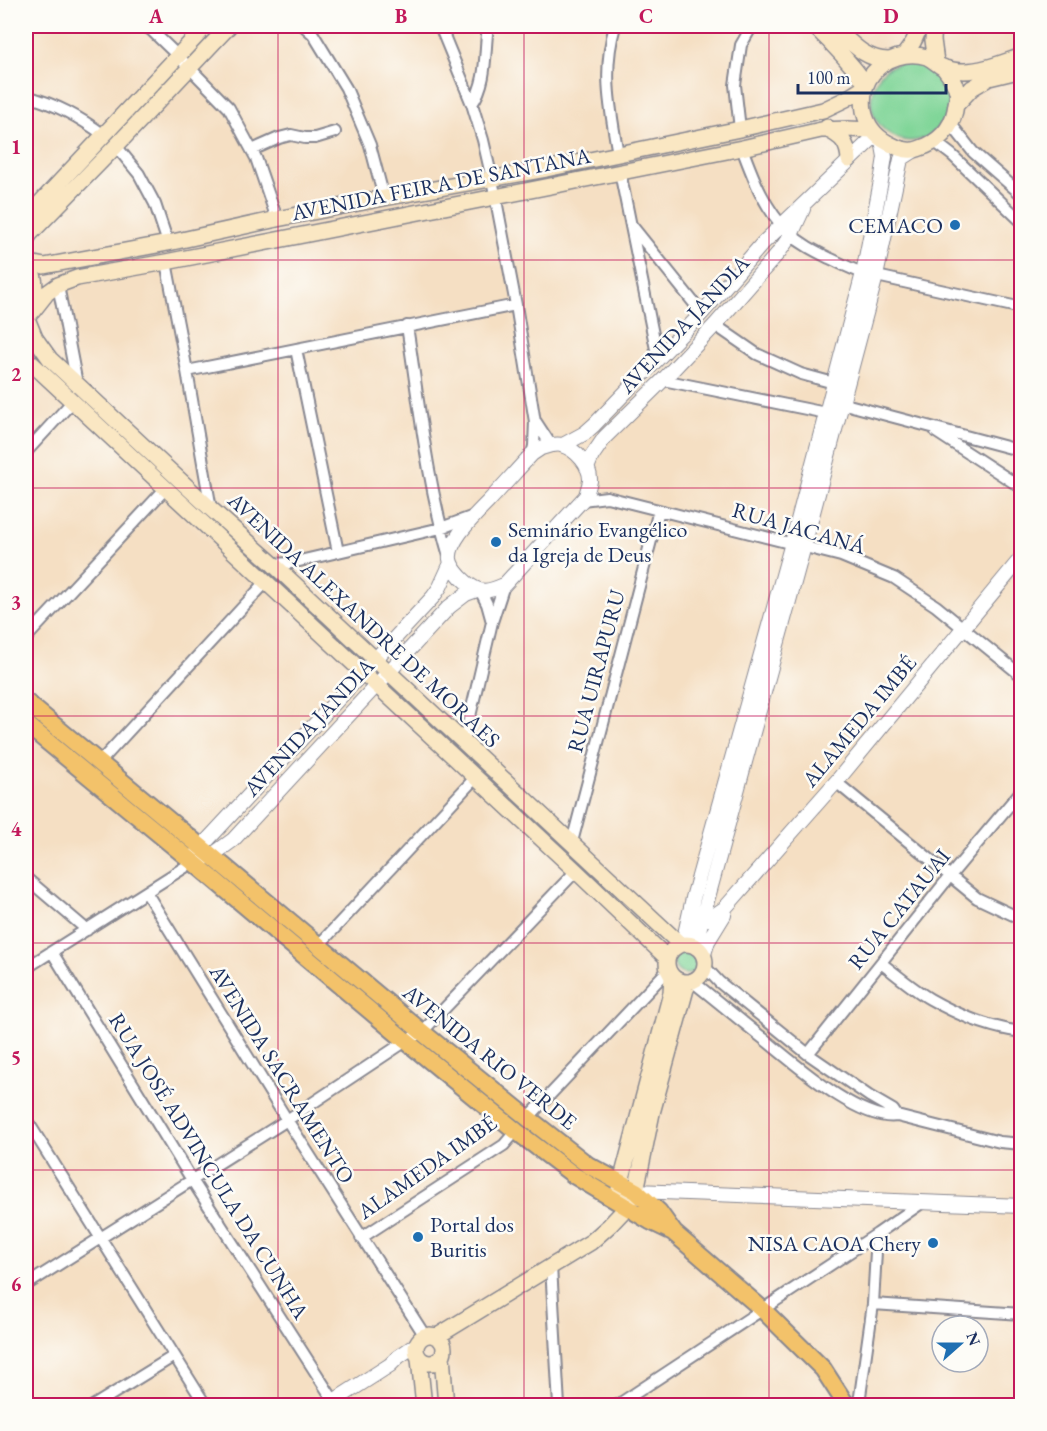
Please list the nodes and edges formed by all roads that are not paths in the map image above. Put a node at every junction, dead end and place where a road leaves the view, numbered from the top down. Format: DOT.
graph roads {
  1 [pos="144,26"];
  2 [pos="206,26"];
  3 [pos="229,26"];
  4 [pos="304,26"];
  5 [pos="440,26"];
  6 [pos="488,26"];
  7 [pos="615,26"];
  8 [pos="752,26"];
  9 [pos="814,26"];
  10 [pos="833,26"];
  11 [pos="920,26"];
  12 [pos="934,26"];
  13 [pos="904,55"];
  14 [pos="178,56"];
  15 [pos="1022,56"];
  16 [pos="888,60"];
  17 [pos="939,64"];
  18 [pos="189,67"];
  19 [pos="1022,70"];
  20 [pos="866,85"];
  21 [pos="26,96"];
  22 [pos="472,104"];
  23 [pos="956,105"];
  24 [pos="823,110"];
  25 [pos="951,124"];
  26 [pos="740,129"];
  27 [pos="828,129"];
  28 [pos="335,132"];
  29 [pos="104,135"];
  30 [pos="877,135"];
  31 [pos="935,142"];
  32 [pos="116,146"];
  33 [pos="742,148"];
  34 [pos="252,150"];
  35 [pos="915,150"];
  36 [pos="618,154"];
  37 [pos="849,160"];
  38 [pos="620,172"];
  39 [pos="492,179"];
  40 [pos="887,188"];
  41 [pos="1022,195"];
  42 [pos="495,197"];
  43 [pos="384,198"];
  44 [pos="26,218"];
  45 [pos="277,219"];
  46 [pos="1022,222"];
  47 [pos="630,224"];
  48 [pos="786,230"];
  49 [pos="26,240"];
  50 [pos="168,243"];
  51 [pos="28,259"];
  52 [pos="166,261"];
  53 [pos="870,274"];
  54 [pos="58,285"];
  55 [pos="516,304"];
  56 [pos="1022,308"];
  57 [pos="702,313"];
  58 [pos="28,319"];
  59 [pos="715,325"];
  60 [pos="407,327"];
  61 [pos="296,349"];
  62 [pos="26,358"];
  63 [pos="658,359"];
  64 [pos="187,370"];
  65 [pos="663,380"];
  66 [pos="834,383"];
  67 [pos="77,384"];
  68 [pos="73,401"];
  69 [pos="841,403"];
  70 [pos="826,412"];
  71 [pos="535,422"];
  72 [pos="928,426"];
  73 [pos="557,445"];
  74 [pos="1022,451"];
  75 [pos="26,452"];
  76 [pos="532,454"];
  77 [pos="587,468"];
  78 [pos="590,483"];
  79 [pos="166,488"];
  80 [pos="1022,488"];
  81 [pos="607,497"];
  82 [pos="582,500"];
  83 [pos="211,509"];
  84 [pos="659,510"];
  85 [pos="475,516"];
  86 [pos="441,528"];
  87 [pos="798,545"];
  88 [pos="338,552"];
  89 [pos="1022,557"];
  90 [pos="451,561"];
  91 [pos="273,564"];
  92 [pos="266,582"];
  93 [pos="504,585"];
  94 [pos="479,591"];
  95 [pos="492,622"];
  96 [pos="963,628"];
  97 [pos="26,638"];
  98 [pos="376,660"];
  99 [pos="389,672"];
  100 [pos="364,673"];
  101 [pos="1022,676"];
  102 [pos="376,685"];
  103 [pos="26,702"];
  104 [pos="26,724"];
  105 [pos="464,742"];
  106 [pos="99,763"];
  107 [pos="476,777"];
  108 [pos="836,782"];
  109 [pos="1022,790"];
  110 [pos="572,842"];
  111 [pos="202,855"];
  112 [pos="576,871"];
  113 [pos="950,876"];
  114 [pos="26,878"];
  115 [pos="146,892"];
  116 [pos="725,909"];
  117 [pos="1022,917"];
  118 [pos="702,918"];
  119 [pos="87,930"];
  120 [pos="318,946"];
  121 [pos="693,951"];
  122 [pos="52,952"];
  123 [pos="881,963"];
  124 [pos="26,968"];
  125 [pos="669,968"];
  126 [pos="691,982"];
  127 [pos="422,1032"];
  128 [pos="1022,1032"];
  129 [pos="406,1041"];
  130 [pos="808,1054"];
  131 [pos="897,1116"];
  132 [pos="528,1118"];
  133 [pos="287,1120"];
  134 [pos="27,1125"];
  135 [pos="516,1131"];
  136 [pos="1022,1144"];
  137 [pos="192,1180"];
  138 [pos="621,1182"];
  139 [pos="636,1191"];
  140 [pos="923,1202"];
  141 [pos="621,1203"];
  142 [pos="1022,1206"];
  143 [pos="674,1233"];
  144 [pos="877,1234"];
  145 [pos="101,1238"];
  146 [pos="361,1238"];
  147 [pos="551,1266"];
  148 [pos="26,1285"];
  149 [pos="873,1304"];
  150 [pos="762,1309"];
  151 [pos="1022,1314"];
  152 [pos="428,1343"];
  153 [pos="174,1356"];
  154 [pos="442,1356"];
  155 [pos="330,1403"];
  156 [pos="93,1406"];
  157 [pos="206,1406"];
  158 [pos="424,1406"];
  159 [pos="446,1406"];
  160 [pos="559,1406"];
  161 [pos="615,1406"];
  162 [pos="847,1406"];
  163 [pos="857,1406"];
  1 -- 14 [label="street"];
  2 -- 14 [label="main road"];
  3 -- 18 [label="main road"];
  4 -- 43 [label="street"];
  5 -- 22 [label="street"];
  6 -- 22 [label="street"];
  7 -- 36 [label="street"];
  8 -- 26 [label="street"];
  9 -- 20 [label="main road"];
  10 -- 16 [label="main road"];
  11 -- 13 [label="main road"];
  12 -- 17 [label="main road"];
  13 -- 16 [label="main road"];
  13 -- 17 [label="main road"];
  14 -- 18 [label="street"];
  14 -- 29 [label="main road"];
  15 -- 17 [label="main road"];
  16 -- 20 [label="main road"];
  17 -- 23 [label="main road"];
  18 -- 32 [label="main road"];
  18 -- 34 [label="street"];
  19 -- 23 [label="main road"];
  20 -- 24 [label="main road, AVENIDA FEIRA DE SANTANA"];
  20 -- 30 [label="main road"];
  21 -- 29 [label="street"];
  22 -- 39 [label="street"];
  23 -- 25 [label="main road"];
  24 -- 26 [label="main road, AVENIDA FEIRA DE SANTANA"];
  24 -- 27 [label="main road"];
  25 -- 31 [label="main road"];
  25 -- 41 [label="street"];
  26 -- 36 [label="main road, AVENIDA FEIRA DE SANTANA"];
  27 -- 30 [label="main road, AVENIDA FEIRA DE SANTANA"];
  27 -- 33 [label="main road, AVENIDA FEIRA DE SANTANA"];
  27 -- 37 [label="main road"];
  28 -- 34 [label="street"];
  29 -- 44 [label="main road"];
  30 -- 35 [label="main road"];
  30 -- 37 [label="street, AVENIDA JANDIA"];
  30 -- 40 [label="street"];
  31 -- 35 [label="main road"];
  31 -- 46 [label="street"];
  32 -- 49 [label="main road"];
  32 -- 50 [label="street"];
  33 -- 38 [label="main road, AVENIDA FEIRA DE SANTANA"];
  33 -- 48 [label="street"];
  34 -- 45 [label="street"];
  35 -- 40 [label="street"];
  36 -- 39 [label="main road, AVENIDA FEIRA DE SANTANA"];
  37 -- 48 [label="street, AVENIDA JANDIA"];
  38 -- 42 [label="main road, AVENIDA FEIRA DE SANTANA"];
  38 -- 47 [label="street"];
  39 -- 42 [label="street"];
  39 -- 43 [label="main road, AVENIDA FEIRA DE SANTANA"];
  40 -- 53 [label="street"];
  42 -- 52 [label="main road, AVENIDA FEIRA DE SANTANA"];
  42 -- 55 [label="street"];
  43 -- 45 [label="main road, AVENIDA FEIRA DE SANTANA"];
  45 -- 50 [label="main road, AVENIDA FEIRA DE SANTANA"];
  47 -- 57 [label="street"];
  47 -- 63 [label="street"];
  48 -- 53 [label="street"];
  48 -- 57 [label="street, AVENIDA JANDIA"];
  48 -- 59 [label="street, AVENIDA JANDIA"];
  50 -- 51 [label="main road, AVENIDA FEIRA DE SANTANA"];
  51 -- 58 [label="main road"];
  52 -- 54 [label="main road, AVENIDA FEIRA DE SANTANA"];
  52 -- 64 [label="street"];
  53 -- 56 [label="street"];
  53 -- 66 [label="street"];
  53 -- 69 [label="street"];
  54 -- 58 [label="main road, AVENIDA FEIRA DE SANTANA"];
  54 -- 67 [label="street"];
  55 -- 60 [label="street"];
  55 -- 71 [label="street"];
  57 -- 63 [label="street, AVENIDA JANDIA"];
  58 -- 67 [label="main road, AVENIDA ALEXANDRE DE MORAES"];
  59 -- 65 [label="street, AVENIDA JANDIA"];
  59 -- 66 [label="street"];
  60 -- 61 [label="street"];
  60 -- 86 [label="street"];
  61 -- 64 [label="street"];
  61 -- 88 [label="street"];
  62 -- 68 [label="main road, AVENIDA ALEXANDRE DE MORAES"];
  63 -- 73 [label="street, AVENIDA JANDIA"];
  64 -- 83 [label="street"];
  65 -- 70 [label="street"];
  65 -- 77 [label="street, AVENIDA JANDIA"];
  66 -- 70 [label="street"];
  67 -- 83 [label="main road, AVENIDA ALEXANDRE DE MORAES"];
  68 -- 75 [label="street"];
  68 -- 79 [label="main road, AVENIDA ALEXANDRE DE MORAES"];
  69 -- 72 [label="street"];
  69 -- 87 [label="street"];
  70 -- 87 [label="street"];
  71 -- 73 [label="street"];
  71 -- 76 [label="street"];
  72 -- 74 [label="street"];
  72 -- 80 [label="street"];
  73 -- 76 [label="street, AVENIDA JANDIA"];
  73 -- 77 [label="street"];
  76 -- 85 [label="street, AVENIDA JANDIA"];
  77 -- 78 [label="street"];
  78 -- 81 [label="street, RUA JACANÁ"];
  78 -- 82 [label="street"];
  79 -- 92 [label="main road, AVENIDA ALEXANDRE DE MORAES"];
  79 -- 97 [label="street"];
  81 -- 82 [label="street, RUA JACANÁ"];
  81 -- 84 [label="street, RUA JACANÁ"];
  82 -- 93 [label="street"];
  83 -- 91 [label="main road, AVENIDA ALEXANDRE DE MORAES"];
  84 -- 87 [label="street, RUA JACANÁ"];
  84 -- 110 [label="street, RUA UIRAPURU"];
  85 -- 86 [label="street"];
  85 -- 90 [label="street, AVENIDA JANDIA"];
  86 -- 88 [label="street"];
  86 -- 90 [label="street"];
  87 -- 96 [label="street, RUA JACANÁ"];
  87 -- 118 [label="street"];
  87 -- 121 [label="street"];
  88 -- 91 [label="street"];
  89 -- 96 [label="street, ALAMEDA IMBÉ"];
  90 -- 94 [label="street"];
  90 -- 98 [label="street, AVENIDA JANDIA"];
  91 -- 98 [label="main road, AVENIDA ALEXANDRE DE MORAES"];
  92 -- 100 [label="main road, AVENIDA ALEXANDRE DE MORAES"];
  92 -- 106 [label="street"];
  93 -- 94 [label="street, AVENIDA JANDIA"];
  93 -- 95 [label="street"];
  94 -- 95 [label="street"];
  94 -- 99 [label="street, AVENIDA JANDIA"];
  95 -- 105 [label="street"];
  96 -- 101 [label="street, RUA JACANÁ"];
  96 -- 108 [label="street, ALAMEDA IMBÉ"];
  98 -- 99 [label="main road, AVENIDA ALEXANDRE DE MORAES"];
  98 -- 100 [label="street, AVENIDA JANDIA"];
  99 -- 102 [label="street, AVENIDA JANDIA"];
  99 -- 105 [label="main road, AVENIDA ALEXANDRE DE MORAES"];
  100 -- 102 [label="main road, AVENIDA ALEXANDRE DE MORAES"];
  100 -- 111 [label="street, AVENIDA JANDIA"];
  102 -- 107 [label="main road, AVENIDA ALEXANDRE DE MORAES"];
  102 -- 111 [label="street, AVENIDA JANDIA"];
  103 -- 106 [label="main road, AVENIDA RIO VERDE"];
  104 -- 111 [label="main road, AVENIDA RIO VERDE"];
  105 -- 110 [label="main road, AVENIDA ALEXANDRE DE MORAES"];
  106 -- 111 [label="main road, AVENIDA RIO VERDE"];
  107 -- 112 [label="main road, AVENIDA ALEXANDRE DE MORAES"];
  107 -- 120 [label="street"];
  108 -- 113 [label="street"];
  108 -- 116 [label="street, ALAMEDA IMBÉ"];
  109 -- 113 [label="street, RUA CATAUAI"];
  110 -- 121 [label="main road, AVENIDA ALEXANDRE DE MORAES"];
  111 -- 115 [label="street, AVENIDA JANDIA"];
  111 -- 120 [label="main road, AVENIDA RIO VERDE"];
  111 -- 129 [label="main road, AVENIDA RIO VERDE"];
  112 -- 125 [label="main road, AVENIDA ALEXANDRE DE MORAES"];
  112 -- 127 [label="street"];
  113 -- 117 [label="street"];
  113 -- 123 [label="street, RUA CATAUAI"];
  114 -- 119 [label="street"];
  115 -- 119 [label="street, AVENIDA JANDIA"];
  115 -- 133 [label="street, AVENIDA SACRAMENTO"];
  116 -- 118 [label="street, ALAMEDA IMBÉ"];
  116 -- 121 [label="street, ALAMEDA IMBÉ"];
  118 -- 121 [label="street"];
  119 -- 122 [label="street, AVENIDA JANDIA"];
  120 -- 127 [label="main road, AVENIDA RIO VERDE"];
  121 -- 125 [label="main road"];
  121 -- 126 [label="main road"];
  121 -- 130 [label="street, AVENIDA ALEXANDRE DE MORAES"];
  122 -- 124 [label="street, AVENIDA JANDIA"];
  122 -- 137 [label="street, RUA JOSÉ ADVINCULA DA CUNHA"];
  123 -- 128 [label="street"];
  123 -- 130 [label="street, RUA CATAUAI"];
  125 -- 126 [label="main road"];
  125 -- 132 [label="street, ALAMEDA IMBÉ"];
  125 -- 138 [label="main road"];
  126 -- 131 [label="street, AVENIDA ALEXANDRE DE MORAES"];
  126 -- 139 [label="main road"];
  127 -- 129 [label="street"];
  127 -- 132 [label="main road, AVENIDA RIO VERDE"];
  129 -- 133 [label="street"];
  129 -- 135 [label="main road, AVENIDA RIO VERDE"];
  130 -- 131 [label="street, AVENIDA ALEXANDRE DE MORAES"];
  131 -- 136 [label="street, AVENIDA ALEXANDRE DE MORAES"];
  132 -- 138 [label="main road, AVENIDA RIO VERDE"];
  133 -- 137 [label="street"];
  133 -- 146 [label="street, AVENIDA SACRAMENTO"];
  134 -- 145 [label="street"];
  135 -- 141 [label="main road, AVENIDA RIO VERDE"];
  135 -- 146 [label="street, ALAMEDA IMBÉ"];
  137 -- 145 [label="street"];
  137 -- 155 [label="street, RUA JOSÉ ADVINCULA DA CUNHA"];
  138 -- 139 [label="main road, AVENIDA RIO VERDE"];
  138 -- 141 [label="main road"];
  139 -- 140 [label="street, AVENIDA RIO VERDE"];
  139 -- 141 [label="main road"];
  139 -- 143 [label="main road"];
  140 -- 142 [label="street, AVENIDA RIO VERDE"];
  140 -- 144 [label="street"];
  141 -- 143 [label="main road, AVENIDA RIO VERDE"];
  141 -- 147 [label="main road"];
  143 -- 150 [label="main road"];
  144 -- 149 [label="street"];
  144 -- 150 [label="street"];
  145 -- 148 [label="street"];
  145 -- 153 [label="street"];
  146 -- 152 [label="street, AVENIDA SACRAMENTO"];
  147 -- 152 [label="main road"];
  147 -- 160 [label="street"];
  149 -- 151 [label="street"];
  149 -- 163 [label="street"];
  150 -- 161 [label="street"];
  150 -- 162 [label="main road"];
  152 -- 154 [label="main road"];
  152 -- 154 [label="main road"];
  152 -- 155 [label="street"];
  152 -- 158 [label="main road"];
  153 -- 156 [label="street"];
  153 -- 157 [label="street"];
  154 -- 159 [label="main road"];
}
